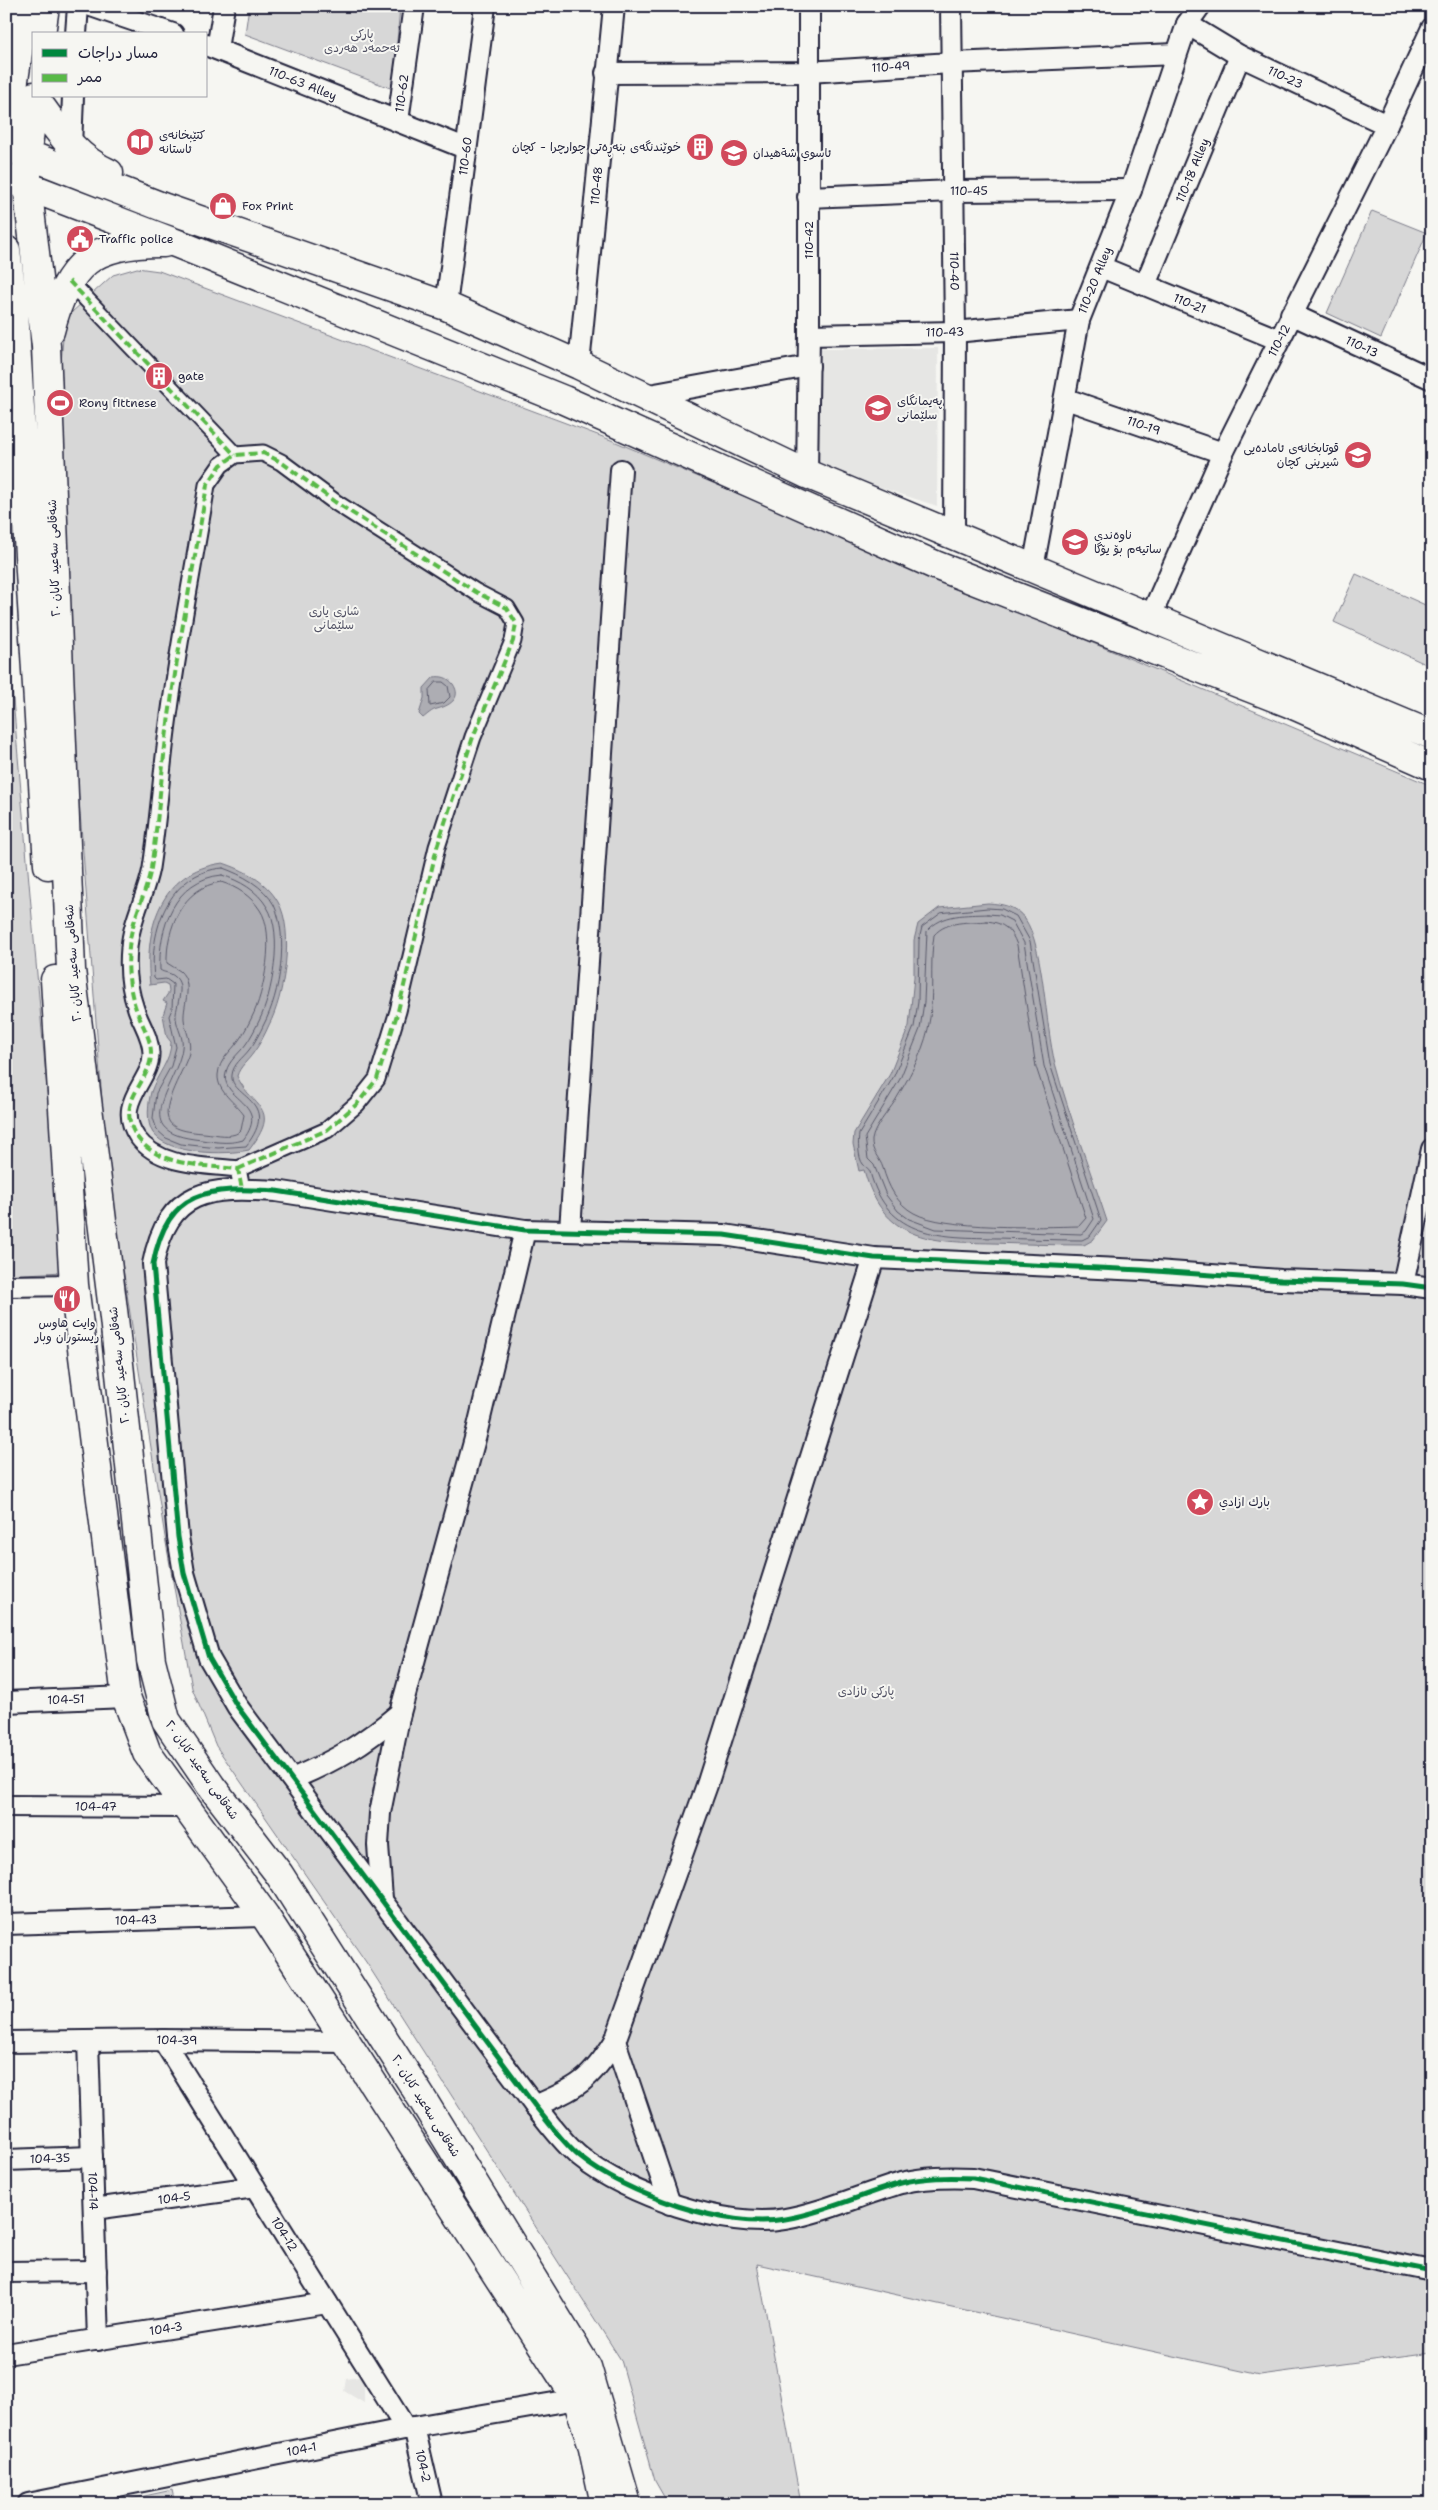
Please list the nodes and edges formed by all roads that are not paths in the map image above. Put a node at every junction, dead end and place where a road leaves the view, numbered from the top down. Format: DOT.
graph roads {
  1 [pos="8,6"];
  2 [pos="25,6"];
  3 [pos="45,6"];
  4 [pos="78,6"];
  5 [pos="91,6"];
  6 [pos="224,6"];
  7 [pos="414,6"];
  8 [pos="485,6"];
  9 [pos="614,6"];
  10 [pos="809,6"];
  11 [pos="951,6"];
  12 [pos="1200,6"];
  13 [pos="6,18"];
  14 [pos="1187,24"];
  15 [pos="1432,28"];
  16 [pos="42,32"];
  17 [pos="76,32"];
  18 [pos="167,32"];
  19 [pos="212,47"];
  20 [pos="1176,54"];
  21 [pos="1240,56"];
  22 [pos="951,64"];
  23 [pos="1424,69"];
  24 [pos="808,72"];
  25 [pos="606,73"];
  26 [pos="34,98"];
  27 [pos="35,98"];
  28 [pos="73,98"];
  29 [pos="398,122"];
  30 [pos="1387,125"];
  31 [pos="6,134"];
  32 [pos="70,147"];
  33 [pos="465,148"];
  34 [pos="17,151"];
  35 [pos="17,182"];
  36 [pos="1131,190"];
  37 [pos="953,191"];
  38 [pos="808,197"];
  39 [pos="165,208"];
  40 [pos="178,244"];
  41 [pos="6,250"];
  42 [pos="1101,268"];
  43 [pos="68,281"];
  44 [pos="1144,285"];
  45 [pos="10,301"];
  46 [pos="446,306"];
  47 [pos="1291,314"];
  48 [pos="1079,320"];
  49 [pos="955,332"];
  50 [pos="809,334"];
  51 [pos="1278,340"];
  52 [pos="46,346"];
  53 [pos="579,365"];
  54 [pos="809,366"];
  55 [pos="1432,379"];
  56 [pos="644,396"];
  57 [pos="1066,399"];
  58 [pos="1223,452"];
  59 [pos="235,455"];
  60 [pos="621,470"];
  61 [pos="807,474"];
  62 [pos="954,536"];
  63 [pos="1033,568"];
  64 [pos="1078,587"];
  65 [pos="1067,618"];
  66 [pos="1150,618"];
  67 [pos="1432,735"];
  68 [pos="1432,766"];
  69 [pos="1432,1148"];
  70 [pos="238,1169"];
  71 [pos="242,1189"];
  72 [pos="525,1230"];
  73 [pos="570,1230"];
  74 [pos="874,1258"];
  75 [pos="1403,1284"];
  76 [pos="74,1285"];
  77 [pos="6,1286"];
  78 [pos="1432,1288"];
  79 [pos="126,1697"];
  80 [pos="6,1702"];
  81 [pos="400,1714"];
  82 [pos="292,1779"];
  83 [pos="6,1806"];
  84 [pos="186,1807"];
  85 [pos="382,1900"];
  86 [pos="265,1916"];
  87 [pos="6,1924"];
  88 [pos="163,2040"];
  89 [pos="88,2041"];
  90 [pos="615,2041"];
  91 [pos="6,2042"];
  92 [pos="348,2042"];
  93 [pos="535,2106"];
  94 [pos="92,2157"];
  95 [pos="6,2160"];
  96 [pos="255,2187"];
  97 [pos="670,2204"];
  98 [pos="94,2209"];
  99 [pos="96,2270"];
  100 [pos="1432,2271"];
  101 [pos="6,2272"];
  102 [pos="327,2303"];
  103 [pos="98,2340"];
  104 [pos="6,2354"];
  105 [pos="577,2399"];
  106 [pos="410,2428"];
  107 [pos="592,2444"];
  108 [pos="616,2460"];
  109 [pos="54,2502"];
  110 [pos="28,2504"];
  111 [pos="432,2504"];
  112 [pos="595,2504"];
  113 [pos="605,2504"];
  114 [pos="627,2504"];
  115 [pos="649,2504"];
  1 -- 13 [label="main road"];
  2 -- 31 [label="main road"];
  3 -- 16 [label="main road"];
  4 -- 17 [label="street"];
  5 -- 18 [label="street"];
  6 -- 19 [label="street"];
  7 -- 29 [label="street, 110-62"];
  8 -- 33 [label="street, 110-60"];
  9 -- 25 [label="street, 110-48"];
  10 -- 24 [label="street, 110-42"];
  11 -- 22 [label="street, 110-40"];
  12 -- 14 [label="street, 110-20 Alley"];
  14 -- 20 [label="street, 110-20 Alley"];
  14 -- 21 [label="street, 110-23"];
  15 -- 23 [label="street, 110-12"];
  19 -- 29 [label="street, 110-63 Alley"];
  20 -- 22 [label="street, 110-49"];
  20 -- 36 [label="street, 110-20 Alley"];
  21 -- 30 [label="street, 110-23"];
  21 -- 44 [label="street, 110-18 Alley"];
  22 -- 24 [label="street, 110-49"];
  22 -- 37 [label="street, 110-40"];
  23 -- 30 [label="street, 110-12"];
  24 -- 25 [label="street, 110-49"];
  24 -- 38 [label="street, 110-42"];
  25 -- 53 [label="street, 110-48"];
  26 -- 34 [label="main road, شەقامی سەعید کابان ٢٠"];
  27 -- 32 [label="main road"];
  28 -- 32 [label="street"];
  29 -- 33 [label="street, 110-63 Alley"];
  30 -- 47 [label="street, 110-12"];
  32 -- 39 [label="main road"];
  33 -- 46 [label="street, 110-60"];
  34 -- 35 [label="main road, شەقامی سەعید کابان ٢٠"];
  34 -- 39 [label="main road"];
  35 -- 40 [label="main road"];
  35 -- 52 [label="main road, شەقامی سەعید کابان ٢٠"];
  36 -- 37 [label="street, 110-45"];
  36 -- 42 [label="street, 110-20 Alley"];
  37 -- 38 [label="street, 110-45"];
  37 -- 49 [label="street, 110-40"];
  38 -- 50 [label="street, 110-42"];
  39 -- 46 [label="main road"];
  40 -- 43 [label="main road"];
  40 -- 65 [label="main road"];
  41 -- 45 [label="main road, شەقامی سەعید کابان ٢٠"];
  42 -- 44 [label="street, 110-21"];
  42 -- 48 [label="street, 110-20 Alley"];
  43 -- 52 [label="main road"];
  43 -- 59 [label="street"];
  44 -- 51 [label="street, 110-21"];
  45 -- 76 [label="main road, شەقامی سەعید کابان ٢٠"];
  46 -- 53 [label="main road"];
  47 -- 51 [label="street, 110-12"];
  47 -- 55 [label="street, 110-13"];
  48 -- 49 [label="street, 110-43"];
  48 -- 57 [label="street, 110-20 Alley"];
  49 -- 50 [label="street, 110-43"];
  49 -- 62 [label="street, 110-40"];
  50 -- 54 [label="street, 110-42"];
  51 -- 58 [label="street, 110-12"];
  52 -- 108 [label="main road, شەقامی سەعید کابان ٢٠"];
  53 -- 56 [label="main road"];
  54 -- 56 [label="street"];
  54 -- 61 [label="street, 110-42"];
  56 -- 61 [label="main road"];
  57 -- 58 [label="street, 110-19"];
  57 -- 63 [label="street, 110-20 Alley"];
  58 -- 66 [label="street, 110-12"];
  59 -- 70 [label="street"];
  59 -- 70 [label="street"];
  60 -- 73 [label="street"];
  61 -- 62 [label="main road"];
  62 -- 63 [label="main road"];
  63 -- 64 [label="main road"];
  64 -- 65 [label="main road"];
  64 -- 66 [label="main road"];
  65 -- 68 [label="main road"];
  66 -- 67 [label="main road"];
  69 -- 75 [label="street"];
  70 -- 71 [label="street"];
  71 -- 72 [label="street"];
  71 -- 82 [label="street"];
  72 -- 73 [label="street"];
  72 -- 81 [label="street"];
  73 -- 74 [label="street"];
  74 -- 75 [label="street"];
  74 -- 90 [label="street"];
  75 -- 78 [label="street"];
  76 -- 77 [label="street"];
  76 -- 79 [label="main road, شەقامی سەعید کابان ٢٠"];
  79 -- 80 [label="street, 104-51"];
  79 -- 84 [label="main road, شەقامی سەعید کابان ٢٠"];
  81 -- 82 [label="street"];
  81 -- 85 [label="street"];
  82 -- 85 [label="street"];
  83 -- 84 [label="street, 104-47"];
  84 -- 86 [label="main road, شەقامی سەعید کابان ٢٠"];
  85 -- 93 [label="street"];
  86 -- 87 [label="street, 104-43"];
  86 -- 92 [label="main road, شەقامی سەعید کابان ٢٠"];
  88 -- 89 [label="street, 104-39"];
  88 -- 92 [label="street, 104-39"];
  88 -- 96 [label="street, 104-12"];
  89 -- 91 [label="street, 104-39"];
  89 -- 94 [label="street, 104-14"];
  90 -- 93 [label="street"];
  90 -- 97 [label="street"];
  92 -- 105 [label="main road, شەقامی سەعید کابان ٢٠"];
  93 -- 97 [label="street"];
  94 -- 95 [label="street, 104-35"];
  94 -- 98 [label="street, 104-14"];
  96 -- 98 [label="street, 104-5"];
  96 -- 102 [label="street, 104-12"];
  97 -- 100 [label="street"];
  98 -- 99 [label="street, 104-14"];
  99 -- 101 [label="street"];
  99 -- 103 [label="street, 104-14"];
  102 -- 103 [label="street, 104-3"];
  102 -- 106 [label="street, 104-12"];
  103 -- 104 [label="street, 104-3"];
  105 -- 106 [label="street, 104-1"];
  105 -- 107 [label="main road, شەقامی سەعید کابان ٢٠"];
  106 -- 109 [label="street, 104-1"];
  106 -- 111 [label="street, 104-2"];
  107 -- 112 [label="main road"];
  107 -- 113 [label="main road, شەقامی سەعید کابان ٢٠"];
  108 -- 114 [label="main road, شەقامی سەعید کابان ٢٠"];
  108 -- 115 [label="main road"];
  109 -- 110 [label="street, 104-1"];
}
